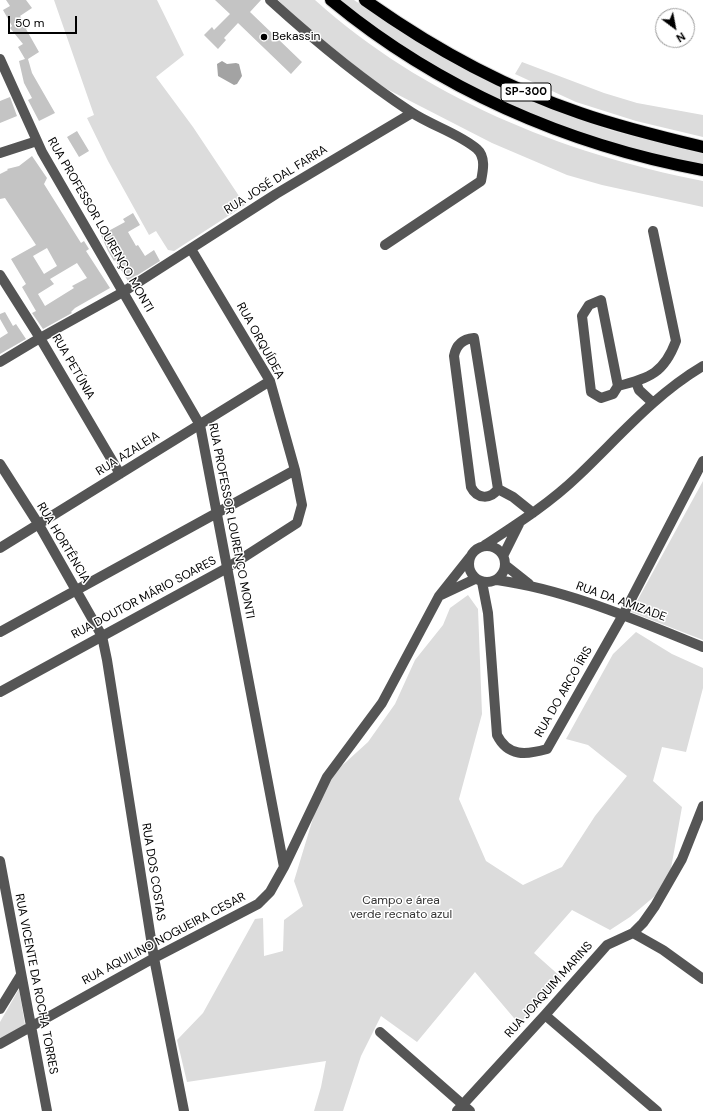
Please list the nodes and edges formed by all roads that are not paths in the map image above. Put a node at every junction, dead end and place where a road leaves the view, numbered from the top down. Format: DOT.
graph roads {
  1 [pos="270,0"];
  2 [pos="330,0"];
  3 [pos="366,0"];
  4 [pos="0,60"];
  5 [pos="412,113"];
  6 [pos="37,140"];
  7 [pos="703,147"];
  8 [pos="0,153"];
  9 [pos="703,170"];
  10 [pos="653,231"];
  11 [pos="385,245"];
  12 [pos="191,249"];
  13 [pos="0,275"];
  14 [pos="124,292"];
  15 [pos="40,338"];
  16 [pos="0,362"];
  17 [pos="703,366"];
  18 [pos="270,381"];
  19 [pos="636,382"];
  20 [pos="618,386"];
  21 [pos="652,402"];
  22 [pos="200,425"];
  23 [pos="703,461"];
  24 [pos="0,464"];
  25 [pos="295,470"];
  26 [pos="120,474"];
  27 [pos="498,489"];
  28 [pos="218,513"];
  29 [pos="533,513"];
  30 [pos="520,522"];
  31 [pos="297,523"];
  32 [pos="39,525"];
  33 [pos="485,545"];
  34 [pos="0,548"];
  35 [pos="470,557"];
  36 [pos="504,560"];
  37 [pos="227,568"];
  38 [pos="497,580"];
  39 [pos="479,581"];
  40 [pos="529,584"];
  41 [pos="77,591"];
  42 [pos="440,596"];
  43 [pos="623,615"];
  44 [pos="0,632"];
  45 [pos="102,636"];
  46 [pos="703,647"];
  47 [pos="0,692"];
  48 [pos="703,806"];
  49 [pos="0,861"];
  50 [pos="284,867"];
  51 [pos="633,933"];
  52 [pos="154,958"];
  53 [pos="22,975"];
  54 [pos="703,979"];
  55 [pos="0,1009"];
  56 [pos="545,1015"];
  57 [pos="30,1028"];
  58 [pos="380,1032"];
  59 [pos="0,1044"];
  60 [pos="460,1107"];
  61 [pos="47,1111"];
  62 [pos="184,1111"];
  63 [pos="470,1111"];
  64 [pos="657,1111"];
  1 -- 5 [label="street"];
  2 -- 9 [label="highway, SP-300"];
  3 -- 7 [label="highway, SP-300"];
  4 -- 6 [label="street, RUA PROFESSOR LOURENÇO MONTI"];
  5 -- 11 [label="street"];
  5 -- 12 [label="street, RUA JOSÉ DAL FARRA"];
  6 -- 8 [label="street"];
  6 -- 14 [label="street, RUA PROFESSOR LOURENÇO MONTI"];
  10 -- 19 [label="street"];
  12 -- 14 [label="street, RUA JOSÉ DAL FARRA"];
  12 -- 18 [label="street, RUA ORQUÍDEA"];
  13 -- 15 [label="street, RUA PETÚNIA"];
  14 -- 15 [label="street, RUA JOSÉ DAL FARRA"];
  14 -- 22 [label="street, RUA PROFESSOR LOURENÇO MONTI"];
  15 -- 16 [label="street, RUA JOSÉ DAL FARRA"];
  15 -- 26 [label="street, RUA PETÚNIA"];
  17 -- 21 [label="street"];
  18 -- 22 [label="street, RUA AZALEIA"];
  18 -- 25 [label="street, RUA ORQUÍDEA"];
  19 -- 20 [label="street"];
  19 -- 21 [label="street"];
  20 -- 20 [label="street"];
  21 -- 29 [label="street"];
  22 -- 26 [label="street, RUA AZALEIA"];
  22 -- 28 [label="street, RUA PROFESSOR LOURENÇO MONTI"];
  23 -- 43 [label="street, RUA DO ARCO ÍRIS"];
  24 -- 32 [label="street, RUA HORTÊNCIA"];
  25 -- 28 [label="street"];
  25 -- 31 [label="street, RUA ORQUÍDEA"];
  26 -- 32 [label="street, RUA AZALEIA"];
  27 -- 27 [label="street"];
  27 -- 29 [label="street"];
  28 -- 37 [label="street, RUA PROFESSOR LOURENÇO MONTI"];
  28 -- 41 [label="street"];
  29 -- 30 [label="street"];
  30 -- 33 [label="street"];
  30 -- 36 [label="street"];
  31 -- 37 [label="street, RUA DOUTOR MÁRIO SOARES"];
  32 -- 34 [label="street, RUA AZALEIA"];
  32 -- 41 [label="street, RUA HORTÊNCIA"];
  33 -- 35 [label="street"];
  33 -- 36 [label="street"];
  35 -- 39 [label="street"];
  35 -- 42 [label="street, RUA AQUILINO NOGUEIRA CESAR"];
  36 -- 38 [label="street"];
  36 -- 40 [label="street, RUA DA AMIZADE"];
  37 -- 45 [label="street, RUA DOUTOR MÁRIO SOARES"];
  37 -- 50 [label="street, RUA PROFESSOR LOURENÇO MONTI"];
  38 -- 39 [label="street"];
  38 -- 40 [label="street, RUA DA AMIZADE"];
  39 -- 42 [label="street"];
  39 -- 43 [label="street, RUA DO ARCO ÍRIS"];
  40 -- 43 [label="street, RUA DA AMIZADE"];
  41 -- 44 [label="street"];
  41 -- 45 [label="street, RUA HORTÊNCIA"];
  42 -- 50 [label="street, RUA AQUILINO NOGUEIRA CESAR"];
  43 -- 46 [label="street, RUA DA AMIZADE"];
  45 -- 47 [label="street, RUA DOUTOR MÁRIO SOARES"];
  45 -- 52 [label="street, RUA DOS COSTAS"];
  48 -- 51 [label="street, RUA JOAQUIM MARINS"];
  49 -- 53 [label="street, RUA VICENTE DA ROCHA TORRES"];
  50 -- 52 [label="street, RUA AQUILINO NOGUEIRA CESAR"];
  51 -- 54 [label="street"];
  51 -- 56 [label="street, RUA JOAQUIM MARINS"];
  52 -- 57 [label="street, RUA AQUILINO NOGUEIRA CESAR"];
  52 -- 62 [label="street, RUA DOS COSTAS"];
  53 -- 55 [label="street"];
  53 -- 57 [label="street, RUA VICENTE DA ROCHA TORRES"];
  56 -- 60 [label="street, RUA JOAQUIM MARINS"];
  56 -- 64 [label="street"];
  57 -- 59 [label="street, RUA AQUILINO NOGUEIRA CESAR"];
  57 -- 61 [label="street, RUA VICENTE DA ROCHA TORRES"];
  58 -- 60 [label="street"];
  60 -- 63 [label="street"];
}
